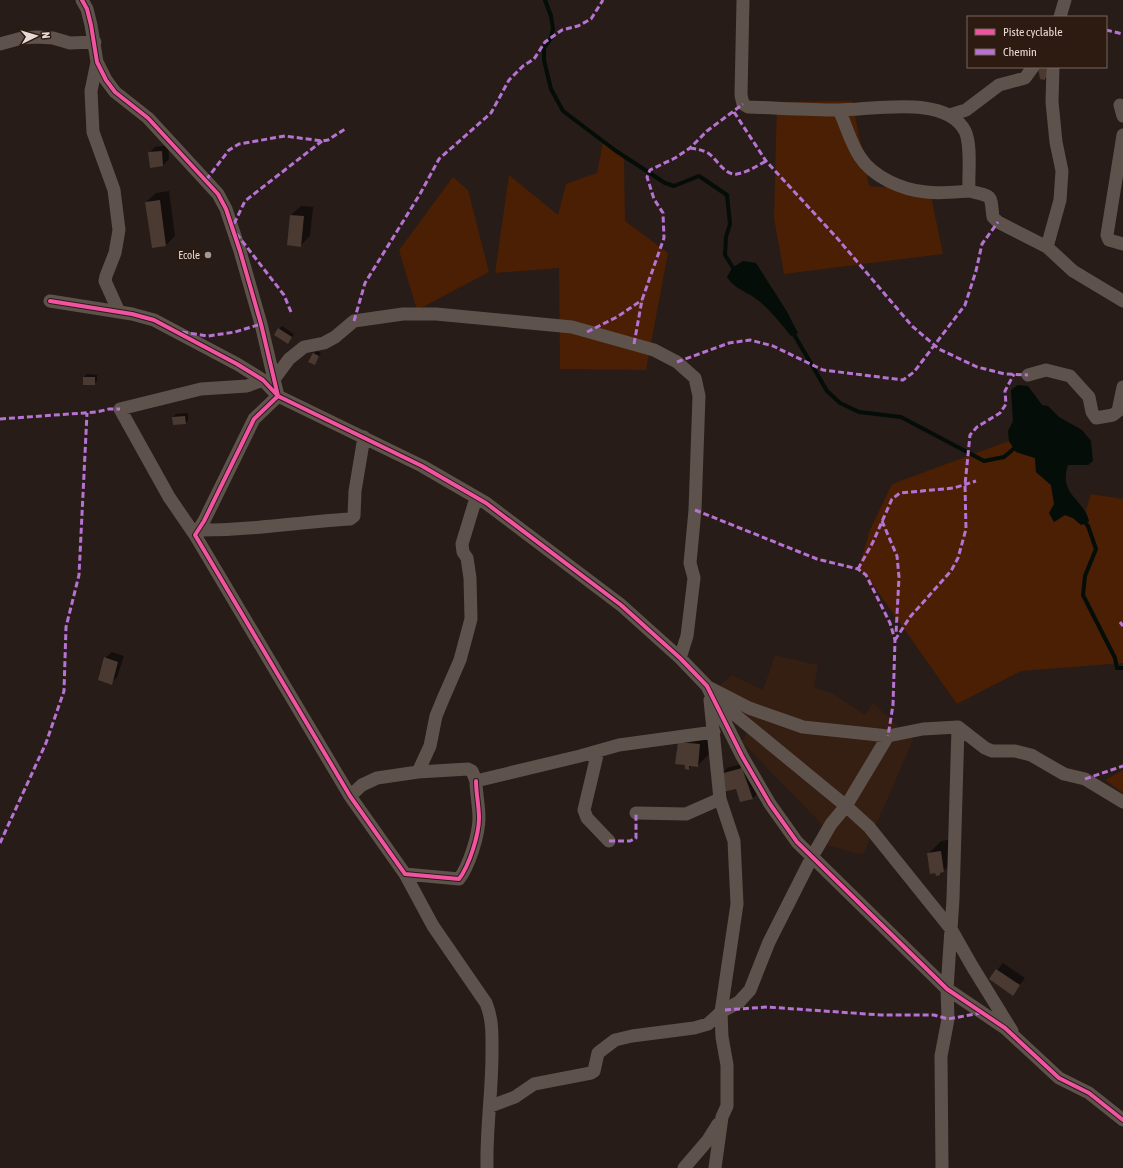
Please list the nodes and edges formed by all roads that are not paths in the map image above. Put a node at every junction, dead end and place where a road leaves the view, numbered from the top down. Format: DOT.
graph roads {
  1 [pos="82,0"];
  2 [pos="743,0"];
  3 [pos="1065,0"];
  4 [pos="1060,16"];
  5 [pos="95,42"];
  6 [pos="0,44"];
  7 [pos="97,62"];
  8 [pos="1032,68"];
  9 [pos="1053,68"];
  10 [pos="839,110"];
  11 [pos="950,115"];
  12 [pos="1123,135"];
  13 [pos="969,191"];
  14 [pos="1123,244"];
  15 [pos="1046,247"];
  16 [pos="50,301"];
  17 [pos="1123,301"];
  18 [pos="120,312"];
  19 [pos="1028,375"];
  20 [pos="269,379"];
  21 [pos="1123,387"];
  22 [pos="278,396"];
  23 [pos="364,437"];
  24 [pos="476,498"];
  25 [pos="196,533"];
  26 [pos="680,658"];
  27 [pos="710,692"];
  28 [pos="958,727"];
  29 [pos="714,732"];
  30 [pos="888,736"];
  31 [pos="598,751"];
  32 [pos="418,772"];
  33 [pos="476,780"];
  34 [pos="350,796"];
  35 [pos="720,799"];
  36 [pos="1123,802"];
  37 [pos="846,806"];
  38 [pos="636,813"];
  39 [pos="609,841"];
  40 [pos="812,857"];
  41 [pos="405,874"];
  42 [pos="951,929"];
  43 [pos="947,989"];
  44 [pos="721,1012"];
  45 [pos="1016,1038"];
  46 [pos="491,1106"];
  47 [pos="722,1118"];
  48 [pos="1123,1120"];
  49 [pos="487,1168"];
  50 [pos="684,1168"];
  51 [pos="715,1168"];
  52 [pos="942,1168"];
  1 -- 5 [label="street"];
  2 -- 10 [label="street"];
  3 -- 4 [label="street"];
  5 -- 6 [label="street"];
  5 -- 7 [label="street"];
  7 -- 18 [label="street"];
  7 -- 20 [label="street"];
  8 -- 11 [label="street"];
  9 -- 15 [label="street"];
  10 -- 11 [label="street"];
  10 -- 13 [label="street"];
  11 -- 13 [label="street"];
  12 -- 14 [label="street"];
  13 -- 15 [label="street"];
  15 -- 17 [label="street"];
  16 -- 18 [label="street"];
  18 -- 20 [label="street"];
  19 -- 21 [label="street"];
  20 -- 22 [label="street"];
  20 -- 25 [label="street"];
  20 -- 26 [label="street"];
  22 -- 23 [label="street"];
  22 -- 25 [label="street"];
  23 -- 24 [label="street"];
  23 -- 25 [label="street"];
  24 -- 26 [label="street"];
  24 -- 32 [label="street"];
  25 -- 34 [label="street"];
  26 -- 27 [label="street"];
  27 -- 29 [label="street"];
  27 -- 30 [label="street"];
  27 -- 37 [label="street"];
  27 -- 40 [label="street"];
  28 -- 30 [label="street"];
  28 -- 36 [label="street"];
  28 -- 42 [label="street"];
  29 -- 31 [label="street"];
  29 -- 35 [label="street"];
  30 -- 37 [label="street"];
  31 -- 33 [label="street"];
  31 -- 39 [label="street"];
  32 -- 33 [label="street"];
  32 -- 34 [label="street"];
  33 -- 41 [label="street"];
  34 -- 41 [label="street"];
  35 -- 38 [label="street"];
  35 -- 44 [label="street"];
  37 -- 40 [label="street"];
  37 -- 42 [label="street"];
  40 -- 43 [label="street"];
  40 -- 44 [label="street"];
  41 -- 46 [label="street"];
  42 -- 43 [label="street"];
  42 -- 45 [label="street"];
  43 -- 45 [label="street"];
  43 -- 52 [label="street"];
  44 -- 46 [label="street"];
  44 -- 47 [label="street"];
  45 -- 48 [label="street"];
  46 -- 49 [label="street"];
  47 -- 50 [label="street"];
  47 -- 51 [label="street"];
}
